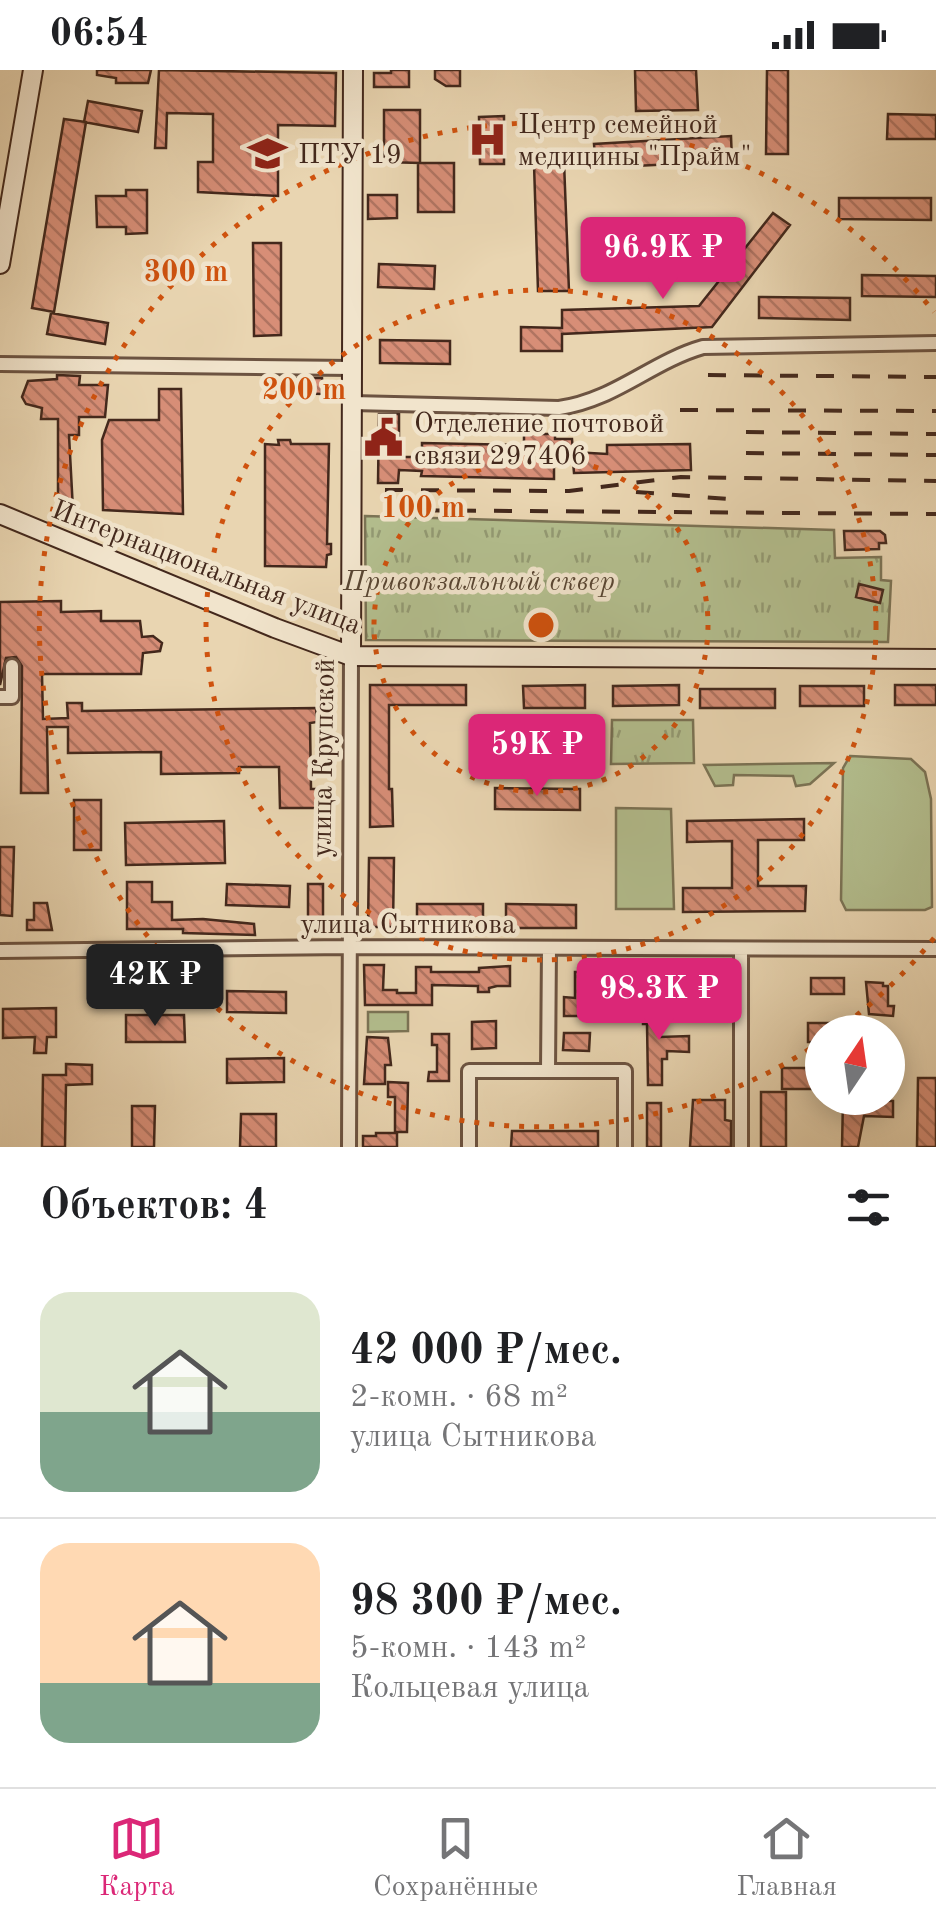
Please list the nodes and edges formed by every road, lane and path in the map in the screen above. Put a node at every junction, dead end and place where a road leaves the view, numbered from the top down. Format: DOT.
graph roads {
  1 [pos="34,70"];
  2 [pos="353,70"];
  3 [pos="3,226"];
  4 [pos="0,264"];
  5 [pos="936,343"];
  6 [pos="0,364"];
  7 [pos="354,368"];
  8 [pos="352,403"];
  9 [pos="0,514"];
  10 [pos="351,656"];
  11 [pos="936,659"];
  12 [pos="12,666"];
  13 [pos="0,697"];
  14 [pos="348,947"];
  15 [pos="549,948"];
  16 [pos="741,949"];
  17 [pos="936,949"];
  18 [pos="0,951"];
  19 [pos="548,1071"];
  20 [pos="348,1147"];
  21 [pos="470,1147"];
  22 [pos="625,1147"];
  23 [pos="742,1147"];
  1 -- 3 [label="main road"];
  2 -- 7 [label="main road, улица Крупской"];
  3 -- 4 [label="main road"];
  5 -- 8 [label="street"];
  6 -- 7 [label="street"];
  7 -- 8 [label="main road, улица Крупской"];
  8 -- 10 [label="main road, улица Крупской"];
  9 -- 10 [label="main road, Интернациональная улица"];
  10 -- 11 [label="main road, Интернациональная улица"];
  10 -- 14 [label="street, улица Крупской"];
  12 -- 13 [label="street"];
  14 -- 15 [label="street, улица Сытникова"];
  14 -- 18 [label="street, улица Сытникова"];
  14 -- 20 [label="street, улица Крупской"];
  15 -- 16 [label="street, улица Сытникова"];
  15 -- 19 [label="street"];
  16 -- 17 [label="street, улица Сытникова"];
  16 -- 23 [label="street"];
  19 -- 21 [label="street"];
  19 -- 22 [label="street"];
}
